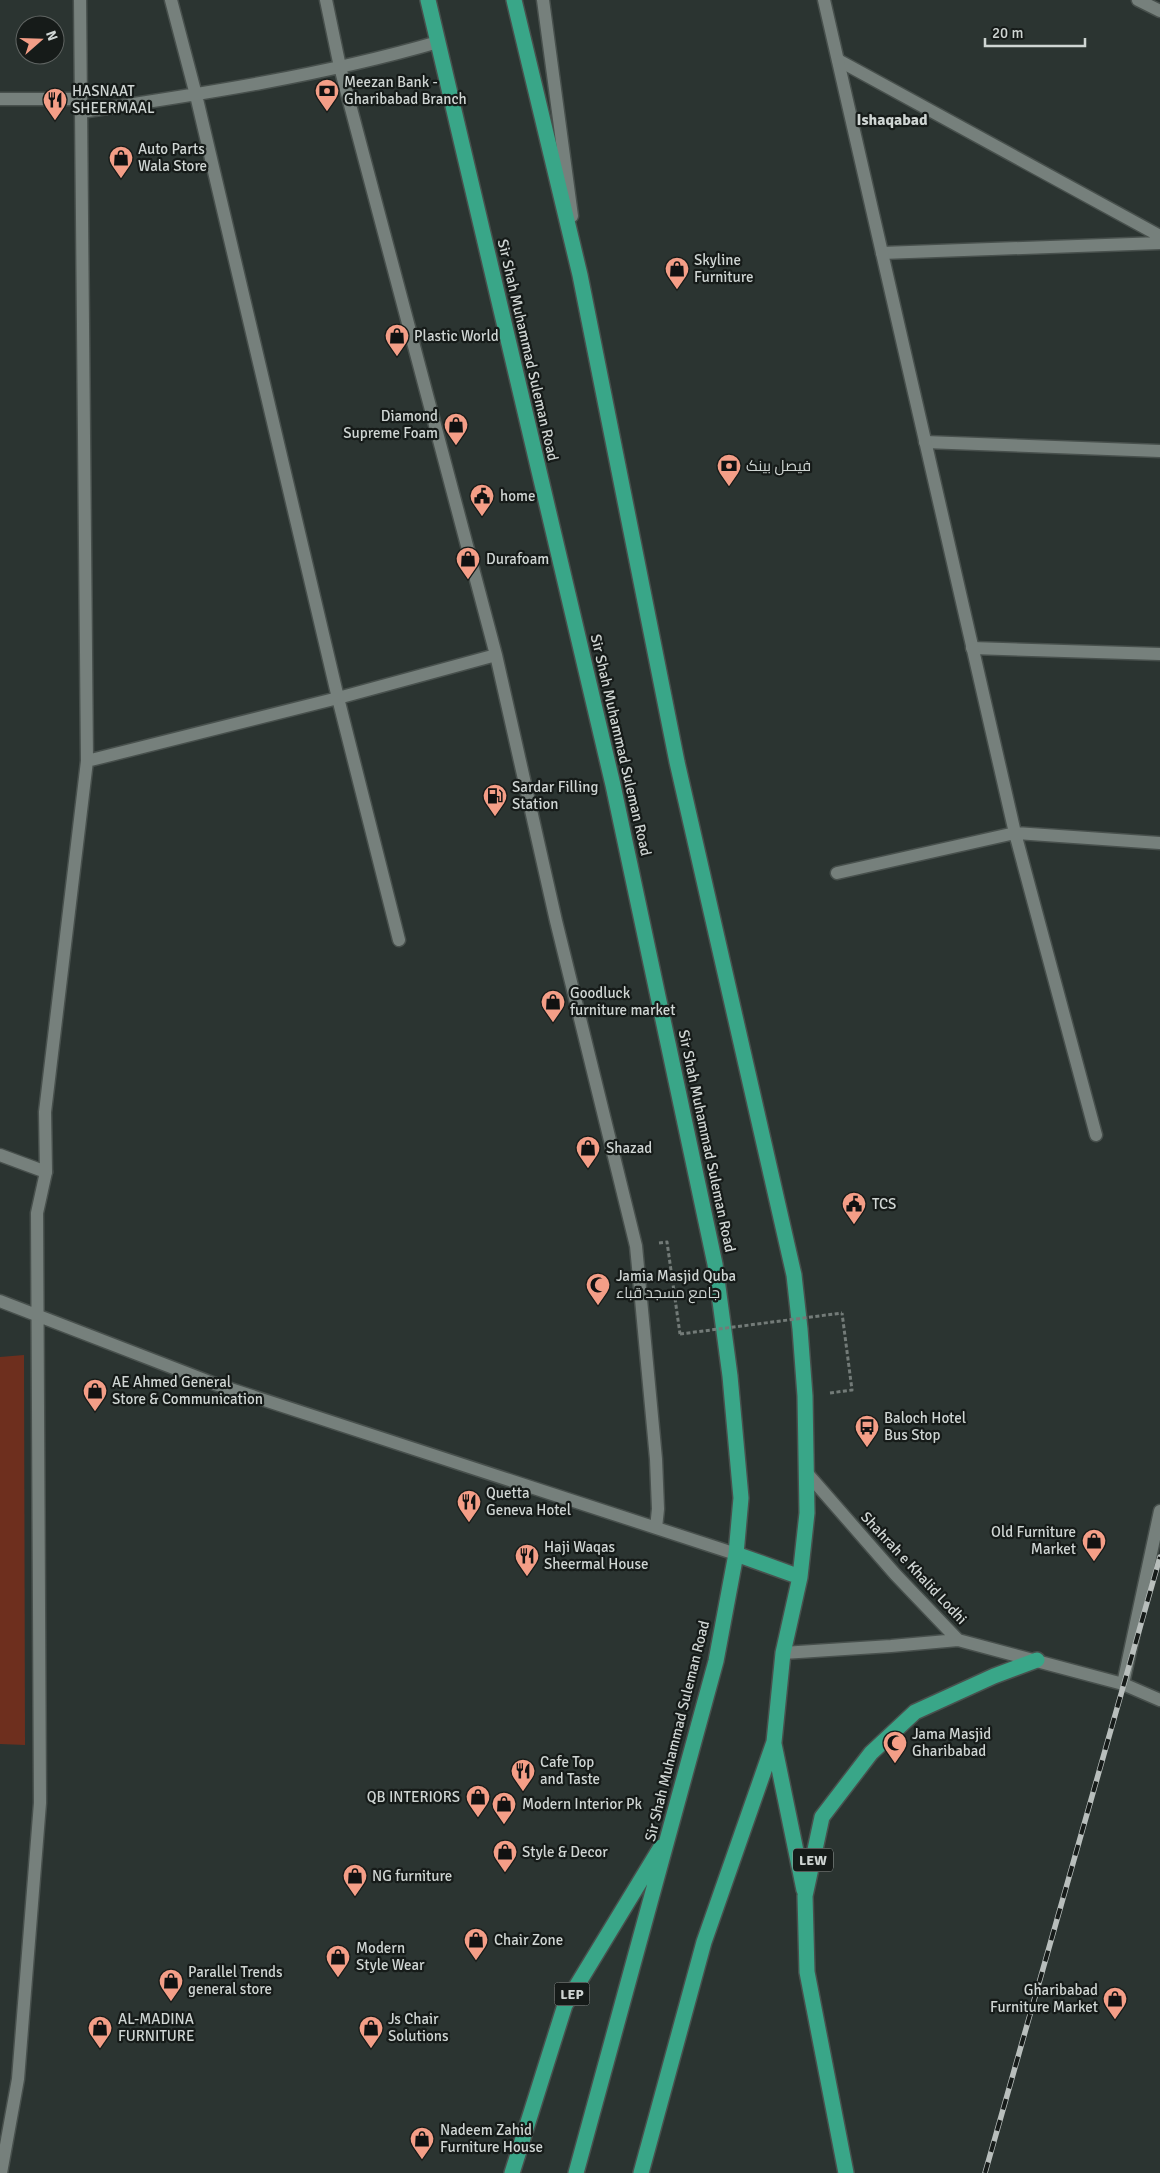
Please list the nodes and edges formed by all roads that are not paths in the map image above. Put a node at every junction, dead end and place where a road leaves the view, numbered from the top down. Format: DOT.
graph roads {
  1 [pos="80,0"];
  2 [pos="171,0"];
  3 [pos="326,0"];
  4 [pos="428,0"];
  5 [pos="514,0"];
  6 [pos="543,0"];
  7 [pos="824,0"];
  8 [pos="1138,0"];
  9 [pos="1160,11"];
  10 [pos="438,42"];
  11 [pos="838,60"];
  12 [pos="340,67"];
  13 [pos="196,94"];
  14 [pos="0,99"];
  15 [pos="81,99"];
  16 [pos="81,112"];
  17 [pos="1160,236"];
  18 [pos="1160,243"];
  19 [pos="882,252"];
  20 [pos="580,274"];
  21 [pos="925,442"];
  22 [pos="1160,451"];
  23 [pos="972,648"];
  24 [pos="1160,654"];
  25 [pos="496,655"];
  26 [pos="338,698"];
  27 [pos="87,761"];
  28 [pos="1015,833"];
  29 [pos="1160,843"];
  30 [pos="836,873"];
  31 [pos="399,940"];
  32 [pos="1096,1135"];
  33 [pos="0,1155"];
  34 [pos="46,1172"];
  35 [pos="0,1301"];
  36 [pos="38,1315"];
  37 [pos="806,1472"];
  38 [pos="1160,1511"];
  39 [pos="656,1528"];
  40 [pos="736,1554"];
  41 [pos="800,1577"];
  42 [pos="958,1640"];
  43 [pos="782,1653"];
  44 [pos="1036,1660"];
  45 [pos="1124,1684"];
  46 [pos="1160,1700"];
  47 [pos="774,1742"];
  48 [pos="670,1831"];
  49 [pos="805,1896"];
  50 [pos="1,2173"];
  51 [pos="512,2173"];
  52 [pos="576,2173"];
  53 [pos="641,2173"];
  54 [pos="846,2173"];
  1 -- 15 [label="street"];
  2 -- 13 [label="street"];
  3 -- 12 [label="street"];
  4 -- 10 [label="highway, Sir Shah Muhammad Suleman Road"];
  5 -- 20 [label="highway"];
  6 -- 20 [label="street"];
  7 -- 11 [label="street"];
  8 -- 9 [label="street"];
  10 -- 12 [label="street"];
  10 -- 40 [label="highway, Sir Shah Muhammad Suleman Road"];
  11 -- 17 [label="street"];
  11 -- 19 [label="street"];
  12 -- 13 [label="street"];
  12 -- 25 [label="street"];
  13 -- 16 [label="street"];
  13 -- 26 [label="street"];
  14 -- 15 [label="street"];
  15 -- 16 [label="street"];
  16 -- 27 [label="street"];
  18 -- 19 [label="street"];
  19 -- 21 [label="street"];
  20 -- 37 [label="highway"];
  21 -- 22 [label="street"];
  21 -- 23 [label="street"];
  23 -- 24 [label="street"];
  23 -- 28 [label="street"];
  25 -- 26 [label="street"];
  25 -- 39 [label="street"];
  26 -- 27 [label="street"];
  26 -- 31 [label="street"];
  27 -- 34 [label="street"];
  28 -- 29 [label="street"];
  28 -- 30 [label="street"];
  28 -- 32 [label="street"];
  33 -- 34 [label="street"];
  34 -- 36 [label="street"];
  35 -- 36 [label="street"];
  36 -- 39 [label="street"];
  36 -- 50 [label="street"];
  37 -- 41 [label="highway"];
  37 -- 42 [label="street, Shahrah e Khalid Lodhi"];
  38 -- 45 [label="street"];
  39 -- 40 [label="street"];
  40 -- 41 [label="highway"];
  40 -- 48 [label="highway, Sir Shah Muhammad Suleman Road"];
  41 -- 43 [label="highway"];
  42 -- 43 [label="street"];
  42 -- 44 [label="street, Shahrah e Khalid Lodhi"];
  43 -- 47 [label="highway"];
  44 -- 45 [label="street, Shahrah e Khalid Lodhi"];
  44 -- 49 [label="highway, LEW"];
  45 -- 46 [label="street, Shahrah e Khalid Lodhi"];
  47 -- 49 [label="highway"];
  47 -- 53 [label="highway"];
  48 -- 51 [label="highway, LEP"];
  48 -- 52 [label="highway, Sir Shah Muhammad Suleman Road"];
  49 -- 54 [label="highway, LEW"];
}
